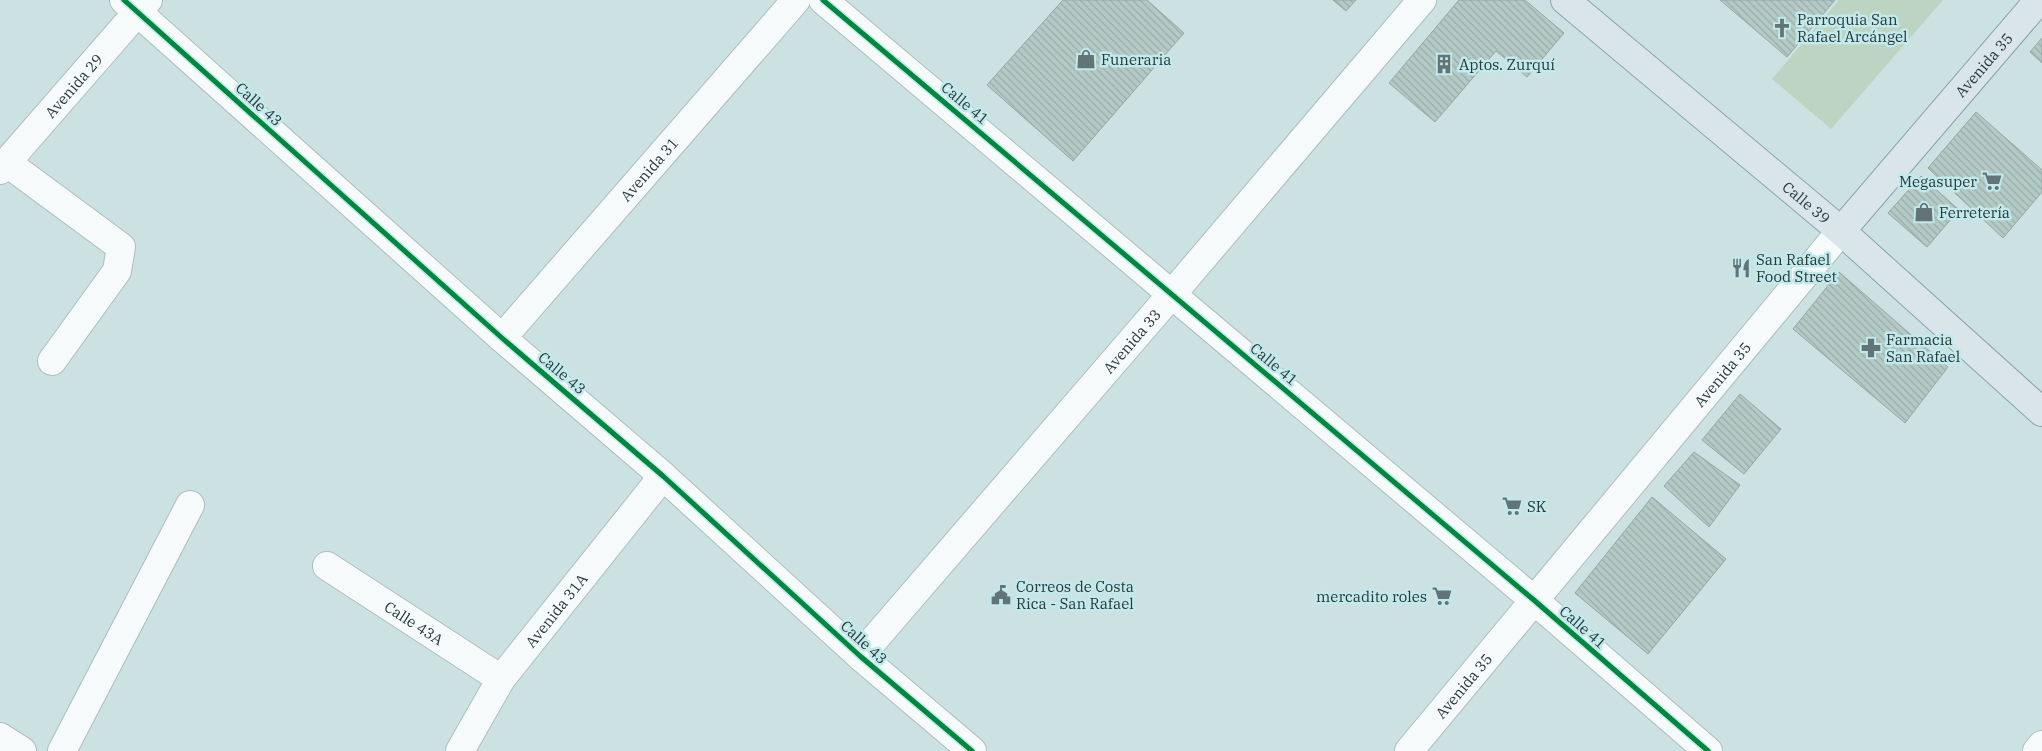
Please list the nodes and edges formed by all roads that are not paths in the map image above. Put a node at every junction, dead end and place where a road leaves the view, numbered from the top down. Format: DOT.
graph roads {
  1 [pos="796,0"];
  2 [pos="822,0"];
  3 [pos="1422,0"];
  4 [pos="1565,0"];
  5 [pos="2039,0"];
  6 [pos="136,4"];
  7 [pos="3,166"];
  8 [pos="1841,231"];
  9 [pos="1172,294"];
  10 [pos="502,338"];
  11 [pos="52,361"];
  12 [pos="2042,412"];
  13 [pos="662,476"];
  14 [pos="190,505"];
  15 [pos="327,566"];
  16 [pos="1535,601"];
  17 [pos="860,656"];
  18 [pos="501,680"];
  19 [pos="0,737"];
  20 [pos="2042,745"];
  21 [pos="22,751"];
  22 [pos="62,751"];
  23 [pos="460,751"];
  24 [pos="972,751"];
  25 [pos="1409,751"];
  26 [pos="1708,751"];
  27 [pos="2037,751"];
  1 -- 10 [label="street, Avenida 31"];
  2 -- 9 [label="street, Calle 41"];
  3 -- 9 [label="street, Avenida 33"];
  4 -- 8 [label="main road, Calle 39"];
  5 -- 8 [label="main road, Avenida 35"];
  6 -- 7 [label="street, Avenida 29"];
  6 -- 10 [label="street, Calle 43"];
  7 -- 11 [label="street"];
  8 -- 12 [label="main road, Calle 39"];
  8 -- 16 [label="street, Avenida 35"];
  9 -- 16 [label="street, Calle 41"];
  9 -- 17 [label="street, Avenida 33"];
  10 -- 13 [label="street, Calle 43"];
  13 -- 17 [label="street, Calle 43"];
  13 -- 18 [label="street, Avenida 31A"];
  14 -- 22 [label="street"];
  15 -- 18 [label="street, Calle 43A"];
  16 -- 25 [label="street, Avenida 35"];
  16 -- 26 [label="street, Calle 41"];
  17 -- 24 [label="street, Calle 43"];
  18 -- 23 [label="street, Avenida 31A"];
  19 -- 21 [label="street"];
  20 -- 27 [label="street"];
}
